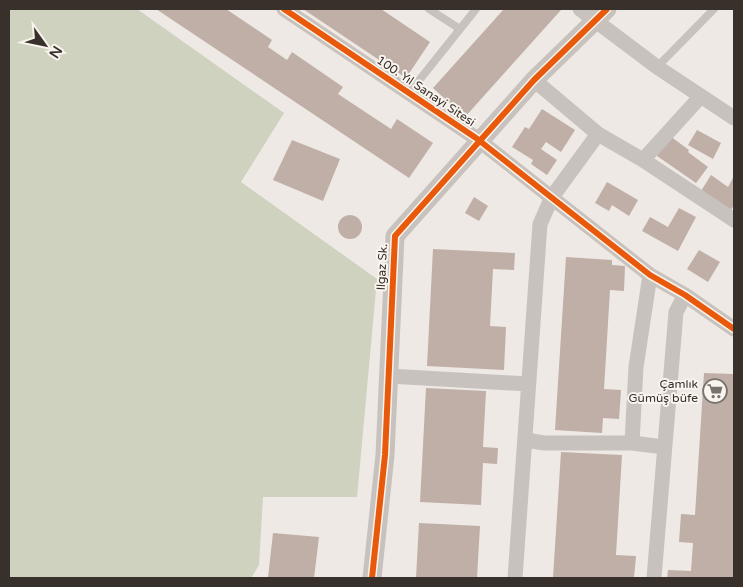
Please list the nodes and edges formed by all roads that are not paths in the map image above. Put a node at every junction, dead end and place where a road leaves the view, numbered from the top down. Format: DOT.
graph roads {
  1 [pos="284,9"];
  2 [pos="429,9"];
  3 [pos="476,9"];
  4 [pos="580,9"];
  5 [pos="714,9"];
  6 [pos="601,14"];
  7 [pos="460,29"];
  8 [pos="657,67"];
  9 [pos="534,80"];
  10 [pos="409,93"];
  11 [pos="701,96"];
  12 [pos="734,118"];
  13 [pos="598,134"];
  14 [pos="480,141"];
  15 [pos="643,160"];
  16 [pos="552,197"];
  17 [pos="734,220"];
  18 [pos="650,275"];
  19 [pos="685,295"];
  20 [pos="734,329"];
  21 [pos="388,376"];
  22 [pos="528,384"];
  23 [pos="526,440"];
  24 [pos="632,444"];
  25 [pos="664,447"];
  26 [pos="372,578"];
  27 [pos="515,578"];
  28 [pos="654,578"];
  1 -- 10 [label="street, 100. Yıl Sanayi Sitesi"];
  2 -- 7 [label="lane"];
  3 -- 7 [label="lane"];
  4 -- 6 [label="street"];
  5 -- 8 [label="lane"];
  6 -- 8 [label="street"];
  6 -- 9 [label="street, Ilgaz Sk."];
  7 -- 10 [label="lane"];
  8 -- 11 [label="street"];
  9 -- 13 [label="street"];
  9 -- 14 [label="street, Ilgaz Sk."];
  10 -- 14 [label="street, 100. Yıl Sanayi Sitesi"];
  11 -- 12 [label="street"];
  11 -- 15 [label="street"];
  13 -- 15 [label="street"];
  13 -- 16 [label="street"];
  14 -- 16 [label="street, 100. Yıl Sanayi Sitesi"];
  14 -- 21 [label="street, Ilgaz Sk."];
  15 -- 17 [label="street"];
  16 -- 18 [label="street, 100. Yıl Sanayi Sitesi"];
  16 -- 22 [label="street"];
  18 -- 19 [label="street, 100. Yıl Sanayi Sitesi"];
  18 -- 24 [label="street"];
  19 -- 20 [label="street, 100. Yıl Sanayi Sitesi"];
  19 -- 25 [label="street"];
  21 -- 22 [label="street"];
  21 -- 26 [label="street, Ilgaz Sk."];
  22 -- 23 [label="street"];
  23 -- 24 [label="street"];
  23 -- 27 [label="street"];
  24 -- 25 [label="street"];
  25 -- 28 [label="street"];
}
